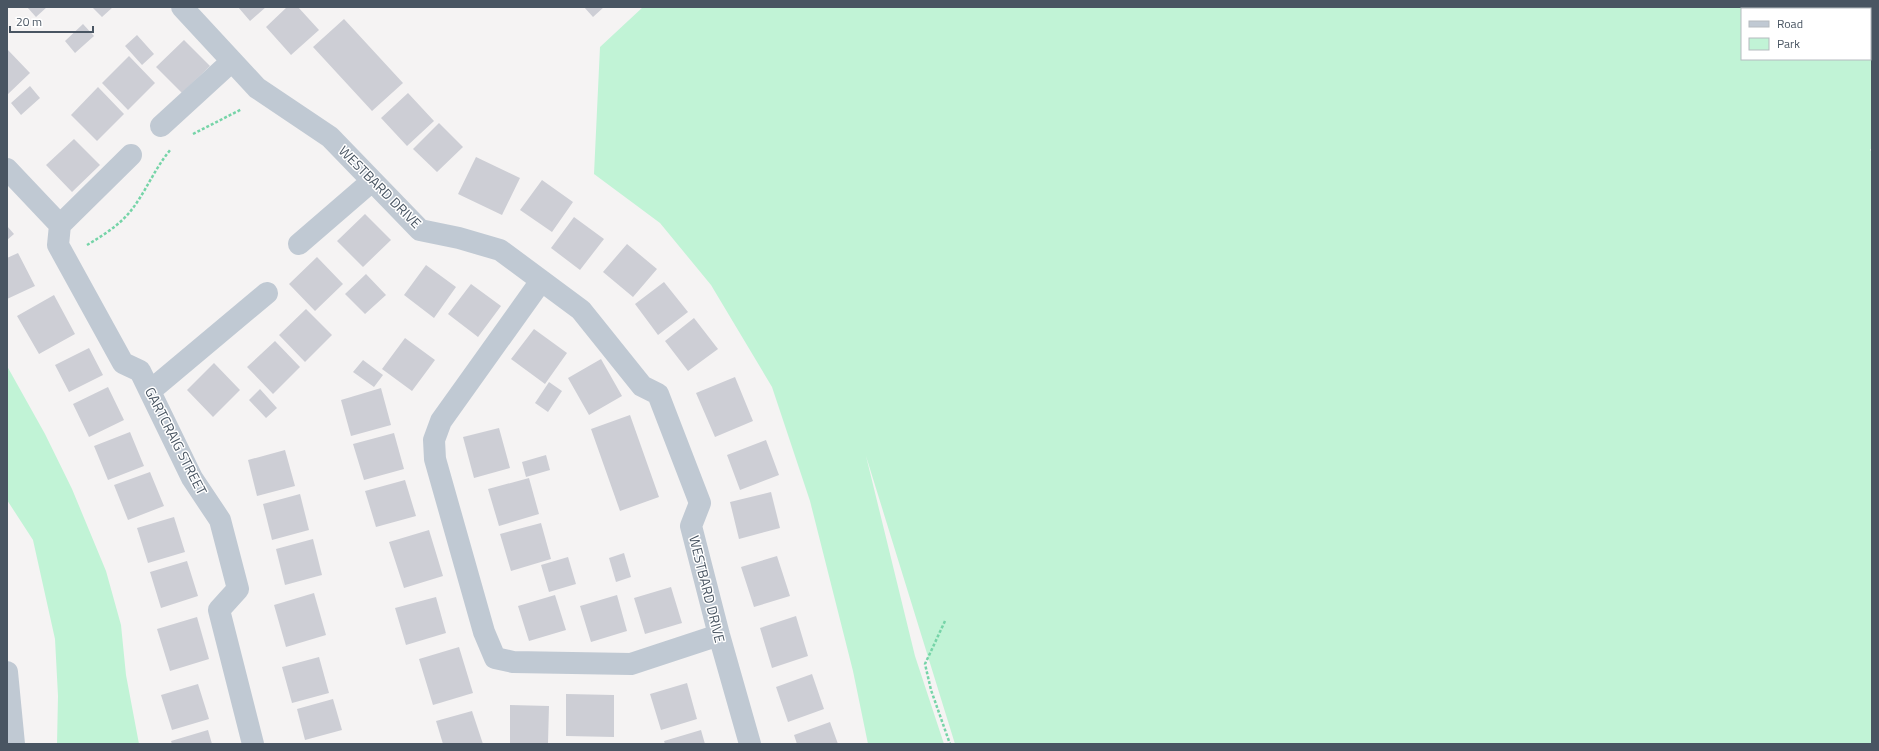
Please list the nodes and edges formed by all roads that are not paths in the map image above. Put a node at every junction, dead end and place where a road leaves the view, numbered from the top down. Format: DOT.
graph roads {
  1 [pos="182,7"];
  2 [pos="232,61"];
  3 [pos="161,126"];
  4 [pos="131,155"];
  5 [pos="7,169"];
  6 [pos="372,181"];
  7 [pos="60,224"];
  8 [pos="299,244"];
  9 [pos="541,281"];
  10 [pos="267,293"];
  11 [pos="150,391"];
  12 [pos="719,635"];
  13 [pos="7,672"];
  14 [pos="14,744"];
  15 [pos="253,744"];
  16 [pos="750,744"];
  1 -- 2 [label="street, WESTBARD DRIVE"];
  2 -- 3 [label="street"];
  2 -- 6 [label="street, WESTBARD DRIVE"];
  4 -- 7 [label="street"];
  5 -- 7 [label="street"];
  6 -- 8 [label="street"];
  6 -- 9 [label="street, WESTBARD DRIVE"];
  7 -- 11 [label="street, GARTCRAIG STREET"];
  9 -- 12 [label="street, WESTBARD DRIVE"];
  9 -- 12 [label="street"];
  10 -- 11 [label="street"];
  11 -- 15 [label="street, GARTCRAIG STREET"];
  12 -- 16 [label="street, WESTBARD DRIVE"];
  13 -- 14 [label="street"];
}
